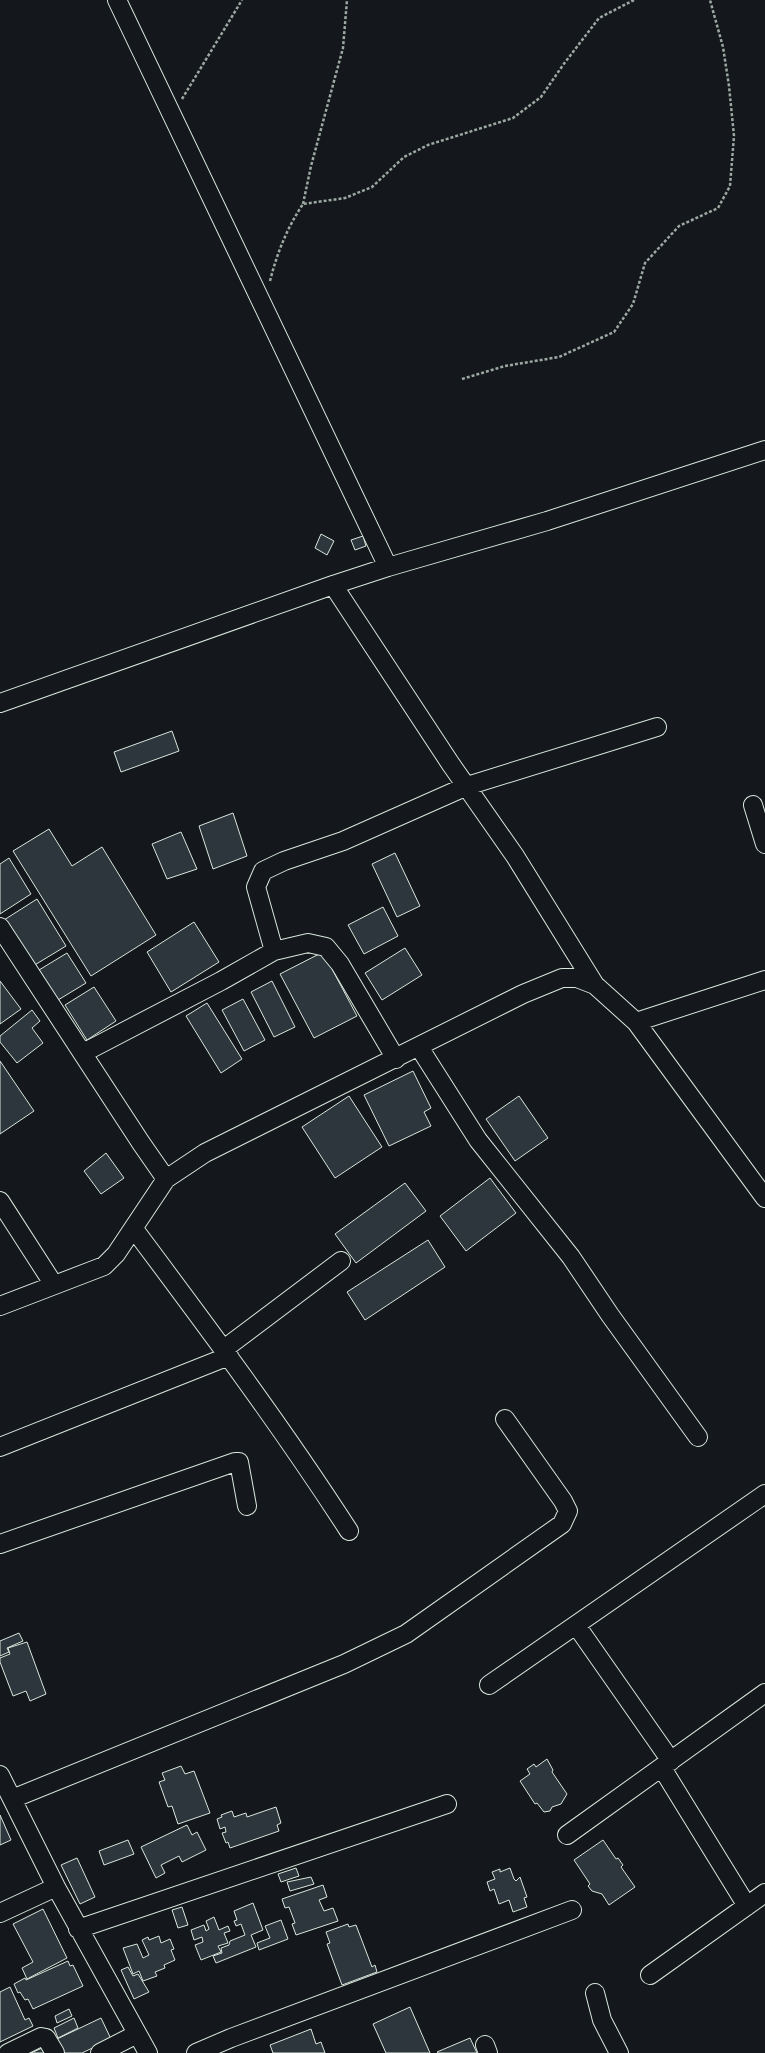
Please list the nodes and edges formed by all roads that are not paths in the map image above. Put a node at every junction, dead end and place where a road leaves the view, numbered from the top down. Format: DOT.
graph roads {
  1 [pos="117,0"];
  2 [pos="765,450"];
  3 [pos="388,567"];
  4 [pos="333,585"];
  5 [pos="0,703"];
  6 [pos="657,727"];
  7 [pos="467,786"];
  8 [pos="753,806"];
  9 [pos="765,844"];
  10 [pos="0,927"];
  11 [pos="274,951"];
  12 [pos="765,980"];
  13 [pos="595,985"];
  14 [pos="636,1022"];
  15 [pos="419,1047"];
  16 [pos="83,1053"];
  17 [pos="396,1058"];
  18 [pos="166,1179"];
  19 [pos="765,1198"];
  20 [pos="0,1201"];
  21 [pos="134,1229"];
  22 [pos="341,1261"];
  23 [pos="54,1285"];
  24 [pos="0,1306"];
  25 [pos="227,1353"];
  26 [pos="505,1419"];
  27 [pos="698,1437"];
  28 [pos="0,1447"];
  29 [pos="765,1494"];
  30 [pos="247,1506"];
  31 [pos="349,1531"];
  32 [pos="0,1544"];
  33 [pos="576,1625"];
  34 [pos="489,1685"];
  35 [pos="765,1693"];
  36 [pos="666,1765"];
  37 [pos="0,1776"];
  38 [pos="12,1800"];
  39 [pos="447,1804"];
  40 [pos="567,1835"];
  41 [pos="56,1887"];
  42 [pos="765,1893"];
  43 [pos="747,1906"];
  44 [pos="572,1910"];
  45 [pos="0,1912"];
  46 [pos="78,1929"];
  47 [pos="650,1975"];
  48 [pos="595,1993"];
  49 [pos="137,2034"];
  50 [pos="8,2053"];
  51 [pos="54,2053"];
  52 [pos="100,2053"];
  53 [pos="148,2053"];
  54 [pos="196,2053"];
  55 [pos="619,2053"];
  1 -- 3 [label="street"];
  2 -- 3 [label="street"];
  3 -- 4 [label="street"];
  4 -- 5 [label="street"];
  4 -- 7 [label="street"];
  6 -- 7 [label="street"];
  7 -- 11 [label="street"];
  7 -- 13 [label="street"];
  8 -- 9 [label="street"];
  10 -- 16 [label="street"];
  11 -- 16 [label="street"];
  11 -- 17 [label="street"];
  12 -- 14 [label="street"];
  13 -- 14 [label="street"];
  13 -- 15 [label="street"];
  14 -- 19 [label="street"];
  15 -- 17 [label="street"];
  15 -- 27 [label="street"];
  16 -- 18 [label="street"];
  17 -- 18 [label="street"];
  18 -- 21 [label="street"];
  20 -- 23 [label="street"];
  21 -- 23 [label="street"];
  21 -- 25 [label="street"];
  22 -- 25 [label="street"];
  23 -- 24 [label="street"];
  25 -- 28 [label="street"];
  25 -- 31 [label="street"];
  26 -- 38 [label="street"];
  29 -- 33 [label="street"];
  30 -- 32 [label="street"];
  33 -- 34 [label="street"];
  33 -- 36 [label="street"];
  35 -- 36 [label="street"];
  36 -- 40 [label="street"];
  36 -- 43 [label="street"];
  37 -- 38 [label="street"];
  38 -- 41 [label="street"];
  39 -- 46 [label="street"];
  41 -- 45 [label="street"];
  41 -- 46 [label="street"];
  42 -- 43 [label="street"];
  43 -- 47 [label="street"];
  44 -- 54 [label="street"];
  46 -- 49 [label="street"];
  48 -- 55 [label="street"];
  49 -- 52 [label="street"];
  49 -- 53 [label="street"];
  50 -- 51 [label="street"];
}
